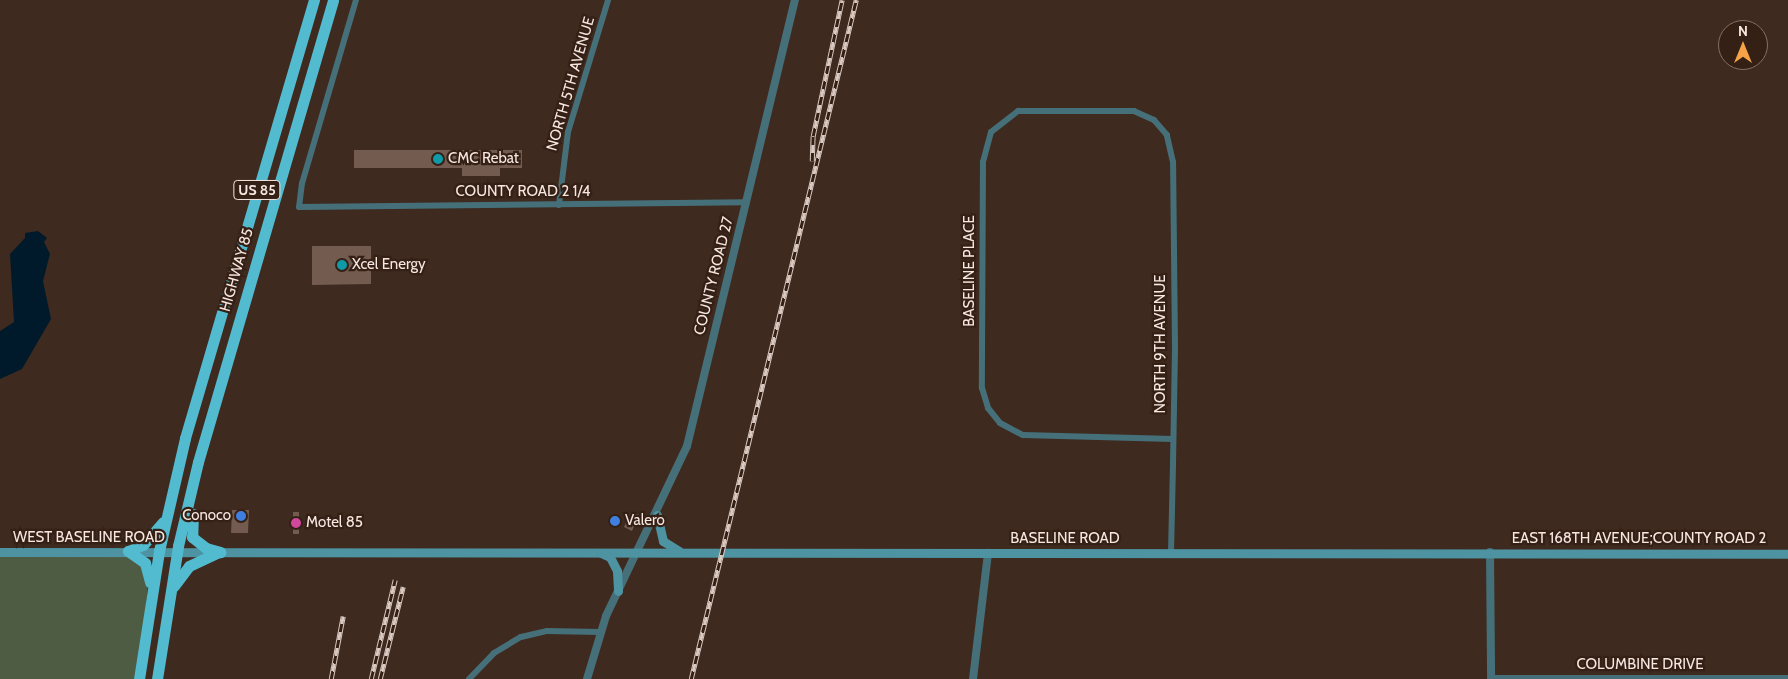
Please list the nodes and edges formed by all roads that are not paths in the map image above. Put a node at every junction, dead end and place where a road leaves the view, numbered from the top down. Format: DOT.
graph roads {
  1 [pos="314,0"];
  2 [pos="333,0"];
  3 [pos="356,0"];
  4 [pos="608,0"];
  5 [pos="795,0"];
  6 [pos="1167,136"];
  7 [pos="747,202"];
  8 [pos="560,205"];
  9 [pos="1173,439"];
  10 [pos="194,487"];
  11 [pos="657,515"];
  12 [pos="167,516"];
  13 [pos="128,551"];
  14 [pos="159,551"];
  15 [pos="0,552"];
  16 [pos="177,552"];
  17 [pos="220,552"];
  18 [pos="598,552"];
  19 [pos="639,552"];
  20 [pos="682,552"];
  21 [pos="988,552"];
  22 [pos="1490,552"];
  23 [pos="1171,553"];
  24 [pos="1788,554"];
  25 [pos="618,591"];
  26 [pos="170,592"];
  27 [pos="150,599"];
  28 [pos="600,632"];
  29 [pos="1649,678"];
  30 [pos="1788,678"];
  31 [pos="139,679"];
  32 [pos="157,679"];
  33 [pos="470,679"];
  34 [pos="587,679"];
  35 [pos="973,679"];
  36 [pos="1491,679"];
  37 [pos="1739,679"];
  1 -- 12 [label="highway, HIGHWAY 85 / US 85"];
  2 -- 10 [label="highway, HIGHWAY 85 / US 85"];
  3 -- 8 [label="street, COUNTY ROAD 2 1/4"];
  4 -- 8 [label="street, NORTH 5TH AVENUE"];
  5 -- 7 [label="street, COUNTY ROAD 27"];
  6 -- 9 [label="street, NORTH 9TH AVENUE"];
  6 -- 9 [label="street, BASELINE PLACE"];
  7 -- 8 [label="street, COUNTY ROAD 2 1/4"];
  7 -- 11 [label="street, COUNTY ROAD 27"];
  9 -- 23 [label="street, NORTH 9TH AVENUE"];
  10 -- 16 [label="highway, HIGHWAY 85 / US 85"];
  10 -- 17 [label="highway"];
  11 -- 19 [label="street, COUNTY ROAD 27"];
  11 -- 20 [label="main road"];
  12 -- 13 [label="highway"];
  12 -- 14 [label="highway, HIGHWAY 85 / US 85"];
  13 -- 14 [label="main road, WEST BASELINE ROAD"];
  13 -- 15 [label="main road, WEST BASELINE ROAD"];
  13 -- 27 [label="highway"];
  14 -- 16 [label="main road, WEST BASELINE ROAD"];
  14 -- 27 [label="highway, US 85"];
  16 -- 17 [label="main road"];
  16 -- 26 [label="highway, US 85"];
  17 -- 18 [label="main road"];
  17 -- 26 [label="highway"];
  18 -- 19 [label="main road"];
  18 -- 25 [label="main road"];
  19 -- 20 [label="main road, BASELINE ROAD"];
  19 -- 25 [label="street, COUNTY ROAD 27"];
  20 -- 21 [label="main road, BASELINE ROAD"];
  21 -- 23 [label="main road, BASELINE ROAD"];
  21 -- 35 [label="street"];
  22 -- 23 [label="main road, BASELINE ROAD"];
  22 -- 24 [label="main road, EAST 168TH AVENUE;COUNTY ROAD 2"];
  22 -- 36 [label="street"];
  25 -- 28 [label="street, COUNTY ROAD 27"];
  26 -- 32 [label="highway, US 85"];
  27 -- 31 [label="highway, US 85"];
  28 -- 33 [label="street"];
  28 -- 34 [label="street, COUNTY ROAD 27"];
  29 -- 36 [label="street, COLUMBINE DRIVE"];
  29 -- 37 [label="street, COLUMBINE DRIVE"];
  30 -- 37 [label="street, COLUMBINE DRIVE"];
}
